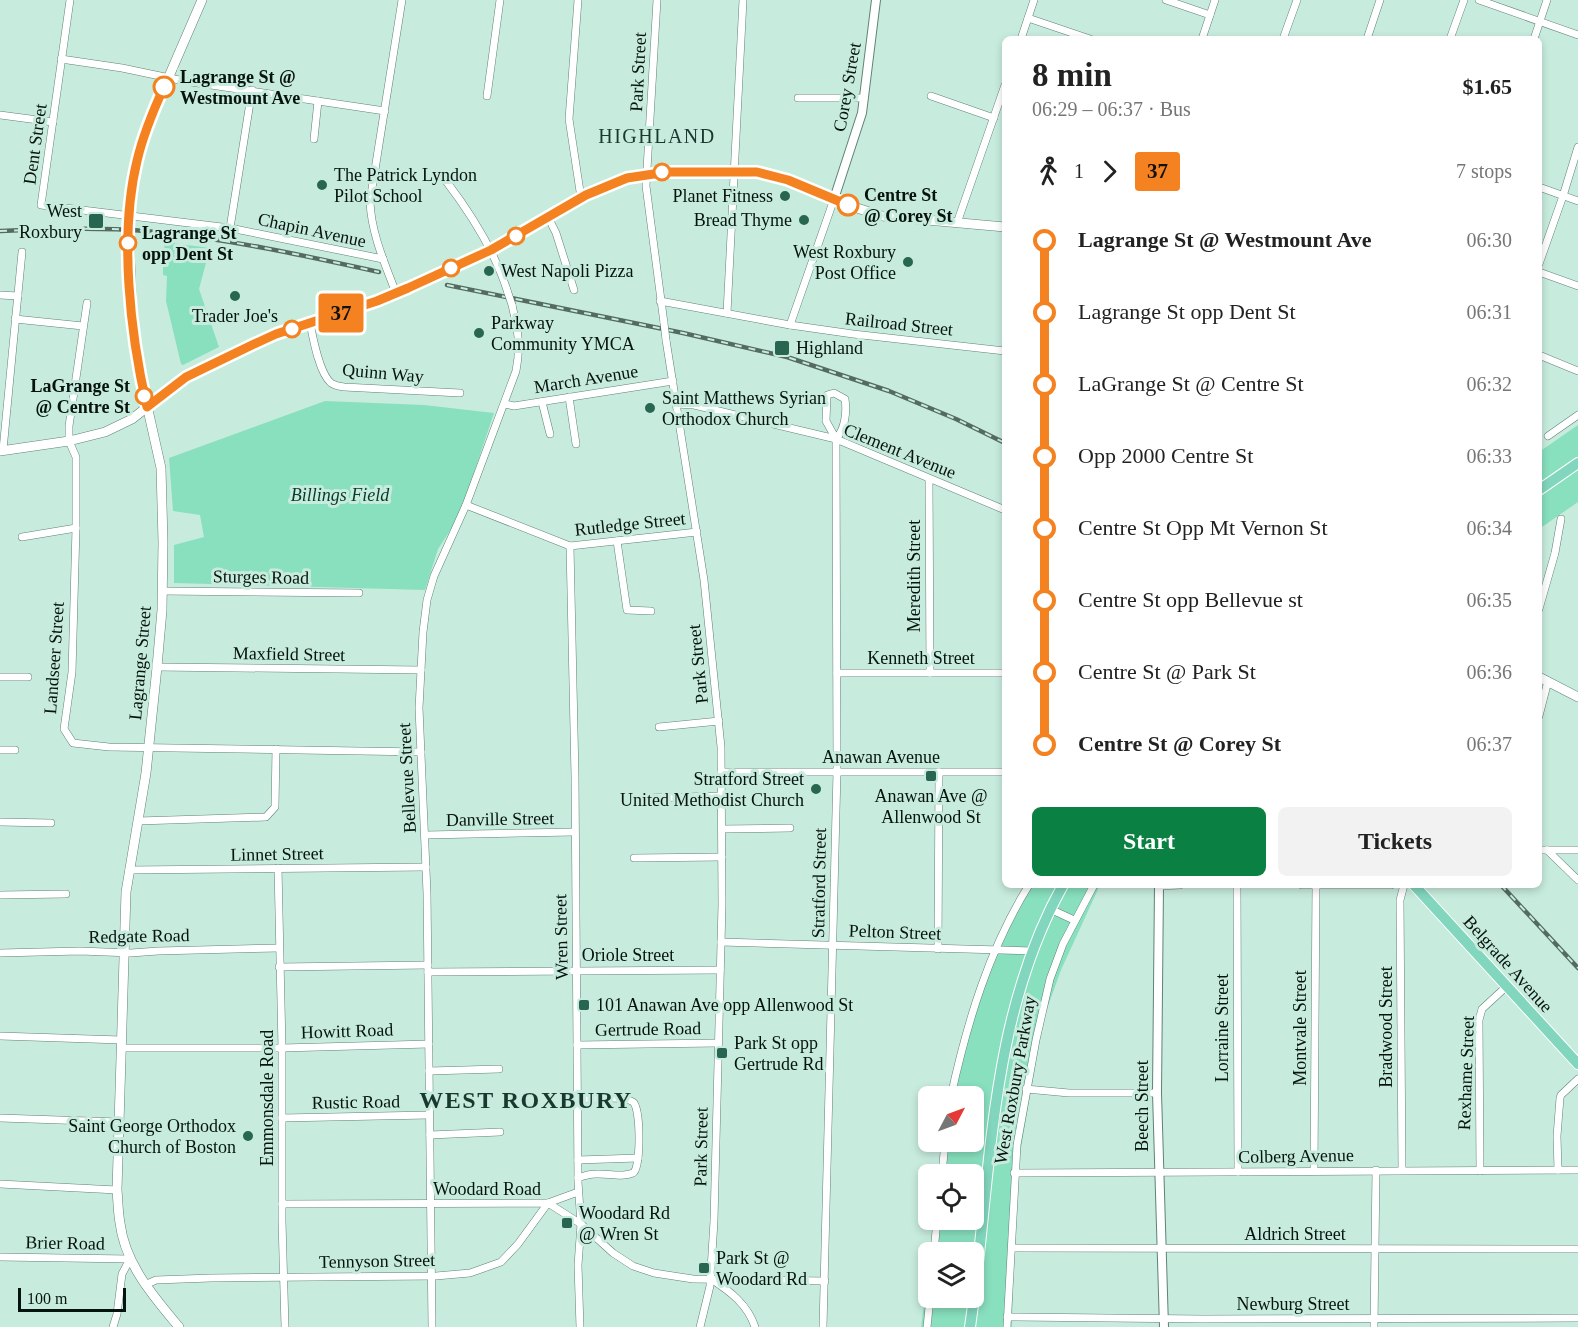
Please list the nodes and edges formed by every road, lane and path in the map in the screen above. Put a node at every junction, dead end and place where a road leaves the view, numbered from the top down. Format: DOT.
graph roads {
  1 [pos="69,0"];
  2 [pos="202,0"];
  3 [pos="402,0"];
  4 [pos="500,0"];
  5 [pos="578,0"];
  6 [pos="657,0"];
  7 [pos="743,0"];
  8 [pos="876,0"];
  9 [pos="1034,0"];
  10 [pos="1166,0"];
  11 [pos="1215,0"];
  12 [pos="1297,0"];
  13 [pos="1380,0"];
  14 [pos="1464,0"];
  15 [pos="1479,0"];
  16 [pos="1547,0"];
  17 [pos="1210,15"];
  18 [pos="1028,18"];
  19 [pos="1540,22"];
  20 [pos="1578,35"];
  21 [pos="1022,36"];
  22 [pos="1081,36"];
  23 [pos="1203,36"];
  24 [pos="1284,36"];
  25 [pos="1368,36"];
  26 [pos="1451,36"];
  27 [pos="1535,36"];
  28 [pos="61,59"];
  29 [pos="168,78"];
  30 [pos="252,90"];
  31 [pos="487,96"];
  32 [pos="932,96"];
  33 [pos="798,98"];
  34 [pos="864,98"];
  35 [pos="318,101"];
  36 [pos="1002,101"];
  37 [pos="385,111"];
  38 [pos="0,115"];
  39 [pos="994,118"];
  40 [pos="53,122"];
  41 [pos="314,139"];
  42 [pos="1578,147"];
  43 [pos="734,171"];
  44 [pos="648,173"];
  45 [pos="446,181"];
  46 [pos="1542,188"];
  47 [pos="1563,196"];
  48 [pos="581,198"];
  49 [pos="834,199"];
  50 [pos="1578,201"];
  51 [pos="128,214"];
  52 [pos="548,217"];
  53 [pos="957,223"];
  54 [pos="1002,227"];
  55 [pos="230,228"];
  56 [pos="491,250"];
  57 [pos="22,252"];
  58 [pos="1542,256"];
  59 [pos="383,259"];
  60 [pos="1542,273"];
  61 [pos="1578,286"];
  62 [pos="574,290"];
  63 [pos="396,293"];
  64 [pos="0,295"];
  65 [pos="18,296"];
  66 [pos="660,301"];
  67 [pos="87,303"];
  68 [pos="727,313"];
  69 [pos="15,319"];
  70 [pos="310,323"];
  71 [pos="790,325"];
  72 [pos="83,326"];
  73 [pos="1002,351"];
  74 [pos="1542,357"];
  75 [pos="1578,371"];
  76 [pos="673,381"];
  77 [pos="460,393"];
  78 [pos="569,397"];
  79 [pos="542,402"];
  80 [pos="505,404"];
  81 [pos="676,404"];
  82 [pos="147,407"];
  83 [pos="1578,415"];
  84 [pos="550,434"];
  85 [pos="1548,436"];
  86 [pos="836,439"];
  87 [pos="69,441"];
  88 [pos="576,444"];
  89 [pos="2,450"];
  90 [pos="1578,463"];
  91 [pos="929,479"];
  92 [pos="1542,488"];
  93 [pos="466,505"];
  94 [pos="1002,509"];
  95 [pos="1561,519"];
  96 [pos="76,528"];
  97 [pos="697,532"];
  98 [pos="22,537"];
  99 [pos="617,541"];
  100 [pos="570,546"];
  101 [pos="162,591"];
  102 [pos="359,593"];
  103 [pos="1542,598"];
  104 [pos="651,611"];
  105 [pos="157,667"];
  106 [pos="421,670"];
  107 [pos="837,673"];
  108 [pos="930,673"];
  109 [pos="1002,673"];
  110 [pos="28,677"];
  111 [pos="0,678"];
  112 [pos="1544,679"];
  113 [pos="1578,697"];
  114 [pos="719,721"];
  115 [pos="659,727"];
  116 [pos="149,747"];
  117 [pos="276,749"];
  118 [pos="0,750"];
  119 [pos="15,750"];
  120 [pos="421,752"];
  121 [pos="721,772"];
  122 [pos="837,772"];
  123 [pos="939,772"];
  124 [pos="1002,772"];
  125 [pos="721,796"];
  126 [pos="648,798"];
  127 [pos="138,821"];
  128 [pos="0,822"];
  129 [pos="51,823"];
  130 [pos="790,828"];
  131 [pos="722,829"];
  132 [pos="574,832"];
  133 [pos="426,835"];
  134 [pos="1543,850"];
  135 [pos="1578,850"];
  136 [pos="722,857"];
  137 [pos="634,858"];
  138 [pos="426,867"];
  139 [pos="278,868"];
  140 [pos="129,870"];
  141 [pos="1578,880"];
  142 [pos="1027,888"];
  143 [pos="1061,888"];
  144 [pos="1092,888"];
  145 [pos="1159,888"];
  146 [pos="1237,888"];
  147 [pos="1316,888"];
  148 [pos="1403,888"];
  149 [pos="1417,888"];
  150 [pos="66,894"];
  151 [pos="0,895"];
  152 [pos="1050,909"];
  153 [pos="1074,920"];
  154 [pos="721,942"];
  155 [pos="833,944"];
  156 [pos="279,948"];
  157 [pos="938,949"];
  158 [pos="995,951"];
  159 [pos="1032,951"];
  160 [pos="0,953"];
  161 [pos="124,953"];
  162 [pos="279,967"];
  163 [pos="428,969"];
  164 [pos="720,969"];
  165 [pos="576,971"];
  166 [pos="1507,986"];
  167 [pos="0,1036"];
  168 [pos="718,1043"];
  169 [pos="121,1044"];
  170 [pos="429,1044"];
  171 [pos="577,1045"];
  172 [pos="282,1048"];
  173 [pos="1578,1064"];
  174 [pos="499,1069"];
  175 [pos="429,1071"];
  176 [pos="1578,1079"];
  177 [pos="953,1086"];
  178 [pos="1026,1089"];
  179 [pos="1157,1093"];
  180 [pos="577,1100"];
  181 [pos="429,1115"];
  182 [pos="0,1118"];
  183 [pos="282,1118"];
  184 [pos="119,1122"];
  185 [pos="500,1132"];
  186 [pos="430,1135"];
  187 [pos="638,1158"];
  188 [pos="578,1160"];
  189 [pos="1376,1170"];
  190 [pos="1402,1170"];
  191 [pos="1558,1170"];
  192 [pos="1578,1170"];
  193 [pos="1314,1171"];
  194 [pos="1480,1171"];
  195 [pos="1160,1172"];
  196 [pos="1238,1172"];
  197 [pos="1014,1173"];
  198 [pos="578,1178"];
  199 [pos="0,1184"];
  200 [pos="117,1190"];
  201 [pos="578,1192"];
  202 [pos="548,1203"];
  203 [pos="282,1204"];
  204 [pos="430,1204"];
  205 [pos="581,1224"];
  206 [pos="1012,1248"];
  207 [pos="1161,1249"];
  208 [pos="1375,1249"];
  209 [pos="1578,1249"];
  210 [pos="0,1257"];
  211 [pos="130,1259"];
  212 [pos="430,1276"];
  213 [pos="283,1278"];
  214 [pos="711,1279"];
  215 [pos="825,1281"];
  216 [pos="145,1285"];
  217 [pos="929,1308"];
  218 [pos="1007,1317"];
  219 [pos="1578,1318"];
  220 [pos="1163,1322"];
  221 [pos="1374,1323"];
  222 [pos="113,1327"];
  223 [pos="179,1327"];
  224 [pos="285,1327"];
  225 [pos="432,1327"];
  226 [pos="580,1327"];
  227 [pos="700,1327"];
  228 [pos="754,1327"];
  229 [pos="823,1327"];
  230 [pos="927,1327"];
  231 [pos="970,1327"];
  232 [pos="1007,1327"];
  1 -- 28 [label="street, Dent Street"];
  2 -- 29 [label="main road, Lagrange Street"];
  3 -- 37 [label="street"];
  4 -- 31 [label="street"];
  5 -- 48 [label="street"];
  6 -- 44 [label="street, Park Street"];
  7 -- 43 [label="street"];
  8 -- 34 [label="street, Corey Street"];
  9 -- 18 [label="street"];
  10 -- 17 [label="street"];
  11 -- 17 [label="street"];
  12 -- 24 [label="street"];
  13 -- 25 [label="street"];
  14 -- 26 [label="street"];
  15 -- 19 [label="street"];
  16 -- 19 [label="street"];
  17 -- 23 [label="street"];
  18 -- 21 [label="street"];
  18 -- 22 [label="street"];
  19 -- 20 [label="street"];
  19 -- 27 [label="street"];
  28 -- 29 [label="street"];
  28 -- 40 [label="street, Dent Street"];
  29 -- 30 [label="street"];
  29 -- 51 [label="main road, Lagrange Street"];
  30 -- 35 [label="street"];
  30 -- 55 [label="street"];
  32 -- 39 [label="street"];
  33 -- 34 [label="street"];
  34 -- 49 [label="street, Corey Street"];
  35 -- 37 [label="street"];
  35 -- 41 [label="street"];
  36 -- 39 [label="street"];
  37 -- 59 [label="street"];
  38 -- 40 [label="street"];
  39 -- 53 [label="street"];
  40 -- 51 [label="street, Dent Street"];
  42 -- 47 [label="street"];
  43 -- 44 [label="main road"];
  43 -- 49 [label="main road"];
  43 -- 68 [label="street"];
  44 -- 48 [label="main road"];
  44 -- 66 [label="street, Park Street"];
  45 -- 56 [label="street, Bellevue Street"];
  46 -- 47 [label="street"];
  47 -- 50 [label="street"];
  47 -- 58 [label="street"];
  48 -- 52 [label="main road"];
  49 -- 53 [label="main road"];
  49 -- 71 [label="street, Corey Street"];
  51 -- 55 [label="street, Chapin Avenue"];
  51 -- 82 [label="main road, Lagrange Street"];
  52 -- 56 [label="main road"];
  52 -- 62 [label="street"];
  53 -- 54 [label="main road"];
  55 -- 59 [label="street, Chapin Avenue"];
  56 -- 63 [label="main road"];
  56 -- 80 [label="street, Bellevue Street, bridge"];
  57 -- 65 [label="street"];
  59 -- 63 [label="street"];
  60 -- 61 [label="street"];
  63 -- 70 [label="main road"];
  64 -- 65 [label="street"];
  65 -- 69 [label="street"];
  66 -- 68 [label="street"];
  66 -- 76 [label="street, Park Street, bridge"];
  67 -- 72 [label="street, Landseer Street"];
  68 -- 71 [label="street"];
  69 -- 72 [label="street"];
  69 -- 89 [label="street"];
  70 -- 77 [label="street, Quinn Way"];
  70 -- 82 [label="main road"];
  71 -- 73 [label="street, Railroad Street"];
  72 -- 87 [label="street, Landseer Street"];
  74 -- 75 [label="street"];
  76 -- 78 [label="street, March Avenue"];
  76 -- 81 [label="street, Park Street"];
  78 -- 79 [label="street, March Avenue"];
  78 -- 88 [label="street"];
  79 -- 80 [label="street, March Avenue"];
  79 -- 84 [label="street"];
  80 -- 93 [label="street, Bellevue Street"];
  81 -- 86 [label="street, Clement Avenue"];
  81 -- 97 [label="street, Park Street"];
  82 -- 87 [label="main road"];
  82 -- 101 [label="main road, Lagrange Street"];
  83 -- 85 [label="street"];
  86 -- 86 [label="street, Stratford Street"];
  86 -- 91 [label="street, Clement Avenue"];
  86 -- 107 [label="street, Stratford Street"];
  87 -- 89 [label="main road"];
  87 -- 96 [label="street, Landseer Street"];
  90 -- 92 [label="main road"];
  91 -- 94 [label="street, Clement Avenue"];
  91 -- 108 [label="street, Meredith Street"];
  93 -- 100 [label="street, Rutledge Street"];
  93 -- 106 [label="street, Bellevue Street"];
  95 -- 103 [label="street"];
  96 -- 98 [label="street"];
  96 -- 116 [label="street, Landseer Street"];
  97 -- 99 [label="street, Rutledge Street"];
  97 -- 114 [label="street, Park Street"];
  99 -- 100 [label="street, Rutledge Street"];
  99 -- 104 [label="street"];
  100 -- 132 [label="street, Wren Street"];
  101 -- 102 [label="street, Sturges Road"];
  101 -- 105 [label="main road, Lagrange Street"];
  105 -- 106 [label="street, Maxfield Street"];
  105 -- 116 [label="main road, Lagrange Street"];
  106 -- 120 [label="street, Bellevue Street"];
  107 -- 108 [label="street, Kenneth Street"];
  107 -- 122 [label="street, Stratford Street"];
  108 -- 109 [label="street, Kenneth Street"];
  110 -- 111 [label="street"];
  112 -- 113 [label="main road"];
  114 -- 115 [label="street"];
  114 -- 121 [label="street, Park Street"];
  116 -- 117 [label="street, Landseer Street"];
  116 -- 127 [label="main road, Lagrange Street"];
  117 -- 120 [label="street, Landseer Street"];
  117 -- 127 [label="street"];
  118 -- 119 [label="street"];
  120 -- 133 [label="street, Bellevue Street"];
  121 -- 122 [label="street, Anawan Avenue"];
  121 -- 125 [label="street, Park Street"];
  122 -- 123 [label="street, Anawan Avenue"];
  122 -- 155 [label="street, Stratford Street"];
  123 -- 124 [label="street, Anawan Avenue"];
  123 -- 157 [label="street"];
  125 -- 126 [label="street"];
  125 -- 131 [label="street, Park Street"];
  127 -- 140 [label="main road, Lagrange Street"];
  128 -- 129 [label="street"];
  130 -- 131 [label="street"];
  131 -- 136 [label="street, Park Street"];
  132 -- 133 [label="street, Danville Street"];
  132 -- 165 [label="street, Wren Street"];
  133 -- 138 [label="street, Bellevue Street"];
  134 -- 135 [label="street"];
  134 -- 141 [label="street"];
  136 -- 137 [label="street"];
  136 -- 154 [label="street, Park Street"];
  138 -- 139 [label="street, Linnet Street"];
  138 -- 163 [label="street, Bellevue Street"];
  139 -- 140 [label="street, Linnet Street"];
  139 -- 156 [label="street, Emmonsdale Road"];
  140 -- 161 [label="main road, Lagrange Street"];
  142 -- 158 [label="street"];
  143 -- 152 [label="main road, West Roxbury Parkway"];
  144 -- 153 [label="street, West Roxbury Parkway"];
  145 -- 179 [label="street, Beech Street"];
  146 -- 196 [label="street, Lorraine Street"];
  147 -- 193 [label="street, Montvale Street"];
  148 -- 190 [label="street, Bradwood Street"];
  149 -- 166 [label="main road, Belgrade Avenue"];
  150 -- 151 [label="street"];
  152 -- 153 [label="street"];
  152 -- 159 [label="main road, West Roxbury Parkway"];
  153 -- 178 [label="street, West Roxbury Parkway"];
  154 -- 155 [label="street, Pelton Street"];
  154 -- 164 [label="street, Park Street"];
  155 -- 157 [label="street, Pelton Street"];
  155 -- 215 [label="street, Stratford Street"];
  156 -- 161 [label="street, Redgate Road"];
  156 -- 162 [label="street, Emmonsdale Road"];
  157 -- 158 [label="street, Pelton Street"];
  158 -- 159 [label="street, Pelton Street"];
  158 -- 177 [label="street"];
  159 -- 231 [label="main road, West Roxbury Parkway"];
  160 -- 161 [label="street, Redgate Road"];
  161 -- 169 [label="main road, Lagrange Street"];
  162 -- 163 [label="street, Oriole Street"];
  162 -- 172 [label="street, Emmonsdale Road"];
  163 -- 165 [label="street, Oriole Street"];
  163 -- 170 [label="street, Bellevue Street"];
  164 -- 165 [label="street, Oriole Street"];
  164 -- 168 [label="street, Park Street"];
  165 -- 171 [label="street, Wren Street"];
  166 -- 173 [label="main road, Belgrade Avenue"];
  166 -- 194 [label="street, Rexhame Street"];
  167 -- 169 [label="street, Howitt Road"];
  168 -- 171 [label="street, Gertrude Road"];
  168 -- 214 [label="street, Park Street"];
  169 -- 172 [label="street, Howitt Road"];
  169 -- 184 [label="main road, Lagrange Street"];
  170 -- 172 [label="street, Howitt Road"];
  170 -- 175 [label="street, Bellevue Street"];
  171 -- 180 [label="street, Wren Street"];
  172 -- 183 [label="street, Emmonsdale Road"];
  174 -- 175 [label="street"];
  175 -- 181 [label="street, Bellevue Street"];
  176 -- 191 [label="street"];
  178 -- 179 [label="street"];
  178 -- 197 [label="street, West Roxbury Parkway"];
  179 -- 195 [label="street, Beech Street"];
  180 -- 187 [label="street"];
  180 -- 188 [label="street, Wren Street"];
  181 -- 183 [label="street, Rustic Road"];
  181 -- 186 [label="street, Bellevue Street"];
  182 -- 184 [label="street"];
  183 -- 203 [label="street, Emmonsdale Road"];
  184 -- 200 [label="main road, Lagrange Street"];
  185 -- 186 [label="street"];
  186 -- 204 [label="street, Bellevue Street"];
  187 -- 188 [label="street"];
  187 -- 198 [label="street"];
  188 -- 198 [label="street, Wren Street"];
  189 -- 190 [label="street, Colberg Avenue"];
  189 -- 193 [label="street, Colberg Avenue"];
  189 -- 208 [label="street"];
  190 -- 194 [label="street, Colberg Avenue"];
  191 -- 192 [label="street, Colberg Avenue"];
  191 -- 194 [label="street, Colberg Avenue"];
  193 -- 196 [label="street, Colberg Avenue"];
  195 -- 196 [label="street, Colberg Avenue"];
  195 -- 197 [label="street, Colberg Avenue"];
  195 -- 207 [label="street, Beech Street"];
  197 -- 206 [label="street, West Roxbury Parkway"];
  198 -- 201 [label="street, Wren Street"];
  199 -- 200 [label="street"];
  200 -- 211 [label="main road, Lagrange Street"];
  201 -- 202 [label="street"];
  201 -- 205 [label="street, Wren Street"];
  202 -- 204 [label="street, Woodard Road"];
  202 -- 205 [label="street, Woodard Road"];
  202 -- 212 [label="street, Tennyson Street"];
  203 -- 204 [label="street, Woodard Road"];
  203 -- 213 [label="street, Emmonsdale Road"];
  204 -- 212 [label="street, Bellevue Street"];
  205 -- 214 [label="street, Woodard Road"];
  205 -- 226 [label="street, Wren Street"];
  206 -- 207 [label="street, Aldrich Street"];
  206 -- 218 [label="street, West Roxbury Parkway"];
  207 -- 208 [label="street, Aldrich Street"];
  207 -- 220 [label="street, Beech Street"];
  208 -- 209 [label="street, Aldrich Street"];
  208 -- 221 [label="street"];
  210 -- 211 [label="street, Brier Road"];
  211 -- 216 [label="main road, Lagrange Street"];
  211 -- 222 [label="street"];
  212 -- 213 [label="street, Tennyson Street"];
  212 -- 225 [label="street, Bellevue Street"];
  213 -- 216 [label="street, Tennyson Street"];
  213 -- 224 [label="street, Emmonsdale Road"];
  214 -- 215 [label="street, Woodard Road"];
  214 -- 227 [label="street, Park Street"];
  214 -- 228 [label="street"];
  215 -- 229 [label="street, Stratford Street"];
  216 -- 223 [label="main road, Lagrange Street"];
  217 -- 230 [label="street"];
  218 -- 220 [label="street, Newburg Street"];
  218 -- 232 [label="street, West Roxbury Parkway"];
  219 -- 221 [label="street, Newburg Street"];
  220 -- 221 [label="street, Newburg Street"];
}
